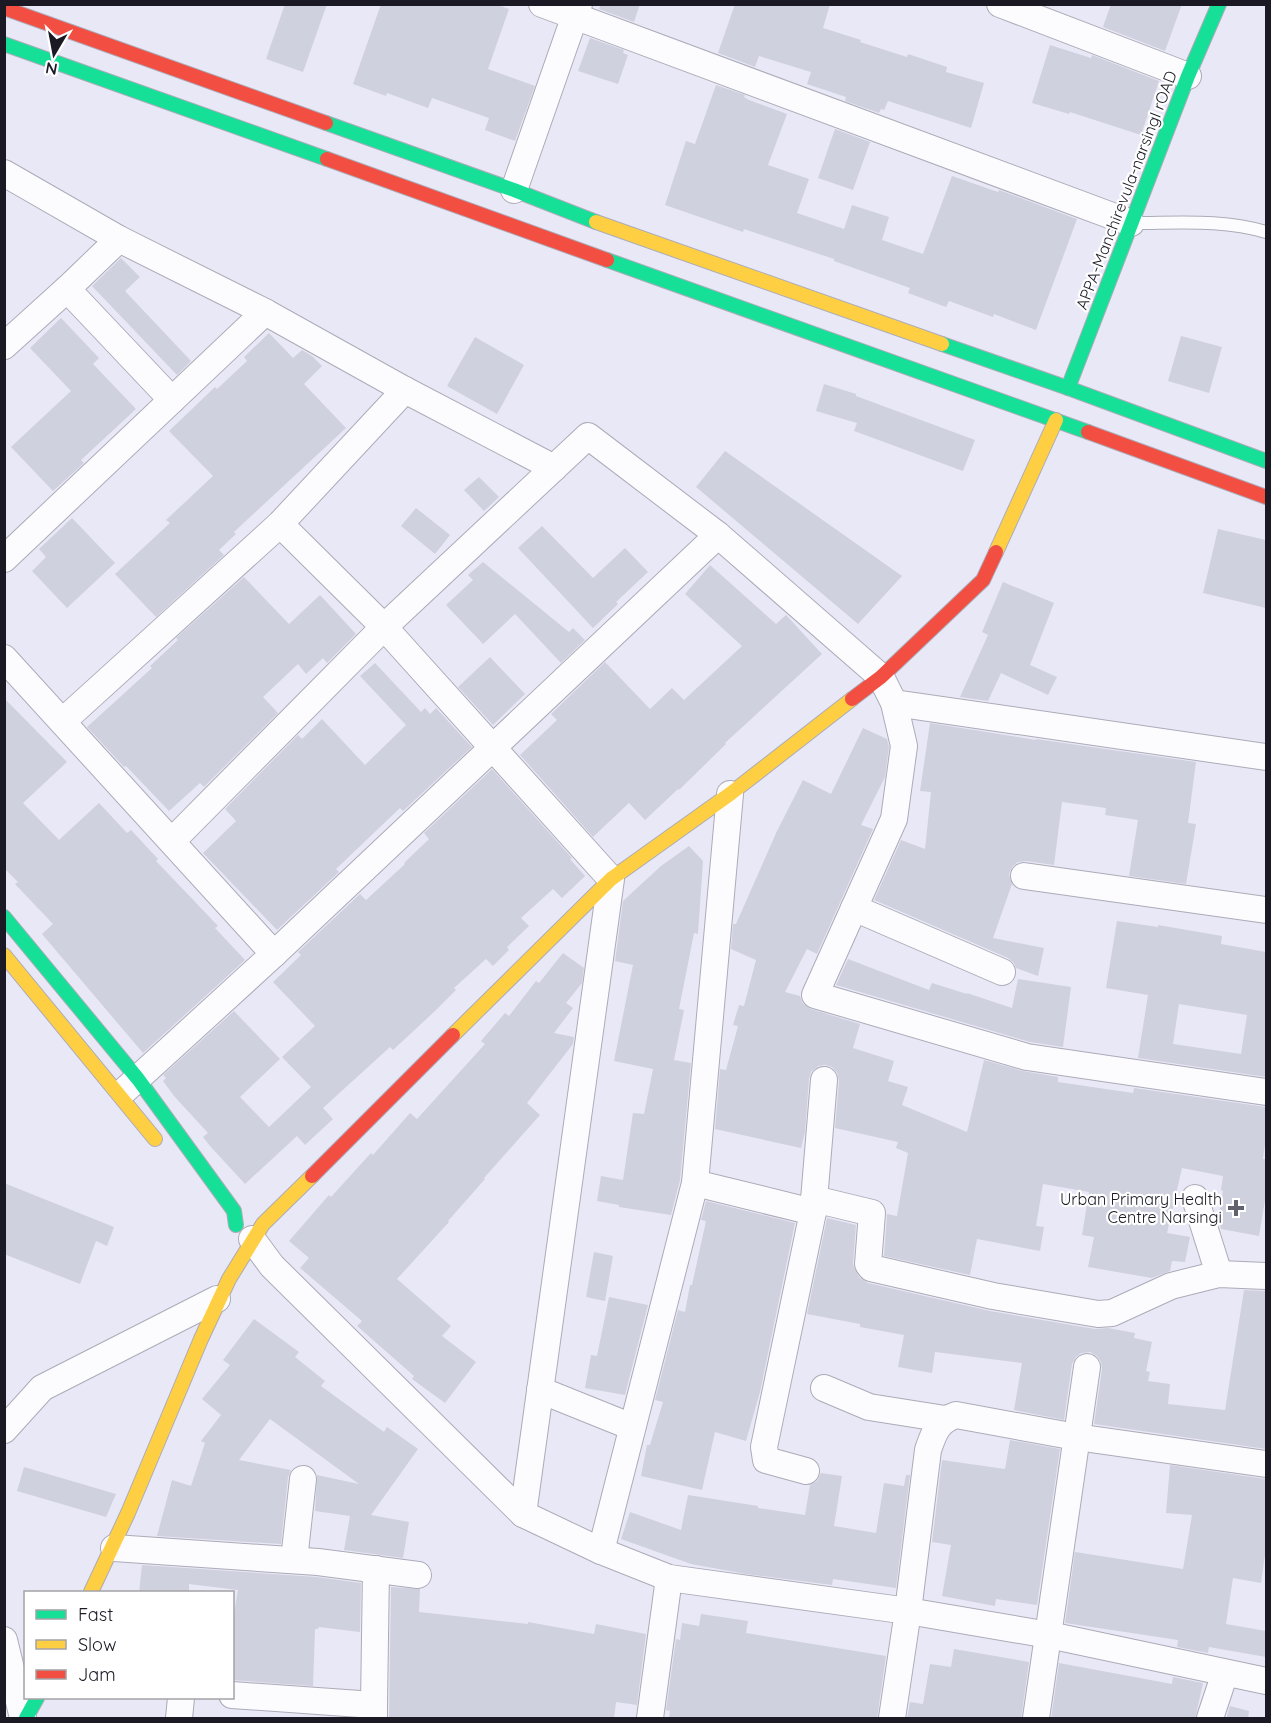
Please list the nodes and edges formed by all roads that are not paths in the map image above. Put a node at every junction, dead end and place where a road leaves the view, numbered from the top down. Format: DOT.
graph roads {
  1 [pos="542,4"];
  2 [pos="1219,4"];
  3 [pos="1015,7"];
  4 [pos="4,8"];
  5 [pos="577,11"];
  6 [pos="4,44"];
  7 [pos="1188,76"];
  8 [pos="4,173"];
  9 [pos="514,190"];
  10 [pos="1131,223"];
  11 [pos="1266,232"];
  12 [pos="119,238"];
  13 [pos="67,289"];
  14 [pos="265,312"];
  15 [pos="4,346"];
  16 [pos="1068,388"];
  17 [pos="405,390"];
  18 [pos="172,400"];
  19 [pos="1056,420"];
  20 [pos="1266,461"];
  21 [pos="554,468"];
  22 [pos="1266,496"];
  23 [pos="280,524"];
  24 [pos="718,535"];
  25 [pos="4,559"];
  26 [pos="384,627"];
  27 [pos="4,658"];
  28 [pos="881,677"];
  29 [pos="894,703"];
  30 [pos="63,721"];
  31 [pos="491,748"];
  32 [pos="1266,757"];
  33 [pos="730,794"];
  34 [pos="172,841"];
  35 [pos="1024,876"];
  36 [pos="610,879"];
  37 [pos="854,908"];
  38 [pos="1266,910"];
  39 [pos="4,917"];
  40 [pos="274,954"];
  41 [pos="4,955"];
  42 [pos="1002,972"];
  43 [pos="824,1080"];
  44 [pos="129,1087"];
  45 [pos="1266,1092"];
  46 [pos="164,1150"];
  47 [pos="695,1183"];
  48 [pos="1194,1198"];
  49 [pos="813,1206"];
  50 [pos="220,1221"];
  51 [pos="244,1232"];
  52 [pos="1219,1274"];
  53 [pos="1266,1276"];
  54 [pos="217,1299"];
  55 [pos="1087,1367"];
  56 [pos="824,1388"];
  57 [pos="540,1390"];
  58 [pos="945,1419"];
  59 [pos="632,1427"];
  60 [pos="4,1430"];
  61 [pos="1076,1437"];
  62 [pos="1266,1464"];
  63 [pos="806,1471"];
  64 [pos="303,1479"];
  65 [pos="523,1514"];
  66 [pos="114,1548"];
  67 [pos="601,1551"];
  68 [pos="294,1560"];
  69 [pos="376,1569"];
  70 [pos="418,1575"];
  71 [pos="669,1578"];
  72 [pos="92,1591"];
  73 [pos="908,1611"];
  74 [pos="1048,1635"];
  75 [pos="4,1640"];
  76 [pos="1225,1673"];
  77 [pos="1266,1681"];
  78 [pos="234,1695"];
  79 [pos="36,1699"];
  80 [pos="181,1699"];
  81 [pos="374,1712"];
  82 [pos="25,1719"];
  83 [pos="179,1719"];
  84 [pos="650,1719"];
  85 [pos="892,1719"];
  86 [pos="1035,1719"];
  87 [pos="1210,1719"];
  1 -- 5 [label="street"];
  2 -- 7 [label="street, APPA-Manchirevula-narsingI rOAD"];
  3 -- 7 [label="street"];
  4 -- 9 [label="street"];
  5 -- 9 [label="street"];
  5 -- 10 [label="street"];
  6 -- 19 [label="street"];
  7 -- 10 [label="street, APPA-Manchirevula-narsingI rOAD"];
  8 -- 12 [label="street"];
  9 -- 16 [label="street"];
  10 -- 11 [label="lane"];
  10 -- 16 [label="street, APPA-Manchirevula-narsingI rOAD"];
  12 -- 13 [label="street"];
  12 -- 14 [label="street"];
  13 -- 15 [label="street"];
  13 -- 18 [label="street"];
  14 -- 17 [label="street"];
  14 -- 18 [label="street"];
  16 -- 20 [label="street"];
  17 -- 21 [label="street"];
  17 -- 23 [label="street"];
  18 -- 25 [label="street"];
  19 -- 22 [label="street"];
  19 -- 28 [label="street"];
  21 -- 24 [label="street"];
  21 -- 26 [label="street"];
  23 -- 26 [label="street"];
  23 -- 30 [label="street"];
  24 -- 28 [label="street"];
  24 -- 31 [label="street"];
  26 -- 31 [label="street"];
  26 -- 34 [label="street"];
  27 -- 30 [label="street"];
  28 -- 29 [label="street"];
  28 -- 33 [label="street"];
  29 -- 32 [label="street"];
  29 -- 37 [label="street"];
  30 -- 34 [label="street"];
  31 -- 36 [label="street"];
  31 -- 40 [label="street"];
  33 -- 36 [label="street"];
  33 -- 47 [label="street"];
  34 -- 40 [label="street"];
  35 -- 38 [label="street"];
  36 -- 51 [label="street"];
  36 -- 57 [label="street"];
  37 -- 42 [label="street"];
  37 -- 45 [label="street"];
  39 -- 44 [label="street"];
  40 -- 44 [label="street"];
  41 -- 44 [label="street"];
  43 -- 49 [label="street"];
  44 -- 46 [label="street"];
  44 -- 51 [label="street"];
  47 -- 49 [label="street"];
  47 -- 59 [label="street"];
  48 -- 52 [label="street"];
  49 -- 52 [label="street"];
  49 -- 63 [label="street"];
  50 -- 51 [label="street"];
  51 -- 54 [label="street"];
  51 -- 65 [label="street"];
  52 -- 53 [label="street"];
  54 -- 60 [label="street"];
  54 -- 66 [label="street"];
  55 -- 61 [label="street"];
  56 -- 58 [label="street"];
  57 -- 59 [label="street"];
  57 -- 65 [label="street"];
  58 -- 61 [label="street"];
  58 -- 73 [label="street"];
  59 -- 67 [label="street"];
  61 -- 62 [label="street"];
  61 -- 74 [label="street"];
  64 -- 68 [label="street"];
  65 -- 67 [label="street"];
  66 -- 68 [label="street"];
  66 -- 72 [label="street"];
  67 -- 71 [label="street"];
  68 -- 69 [label="street"];
  69 -- 70 [label="street"];
  69 -- 81 [label="street"];
  71 -- 73 [label="street"];
  71 -- 84 [label="street"];
  73 -- 74 [label="street"];
  73 -- 85 [label="street"];
  74 -- 76 [label="street"];
  74 -- 86 [label="street"];
  75 -- 82 [label="street"];
  76 -- 77 [label="street"];
  76 -- 87 [label="street"];
  78 -- 81 [label="street"];
  79 -- 82 [label="street"];
  80 -- 83 [label="street"];
}
